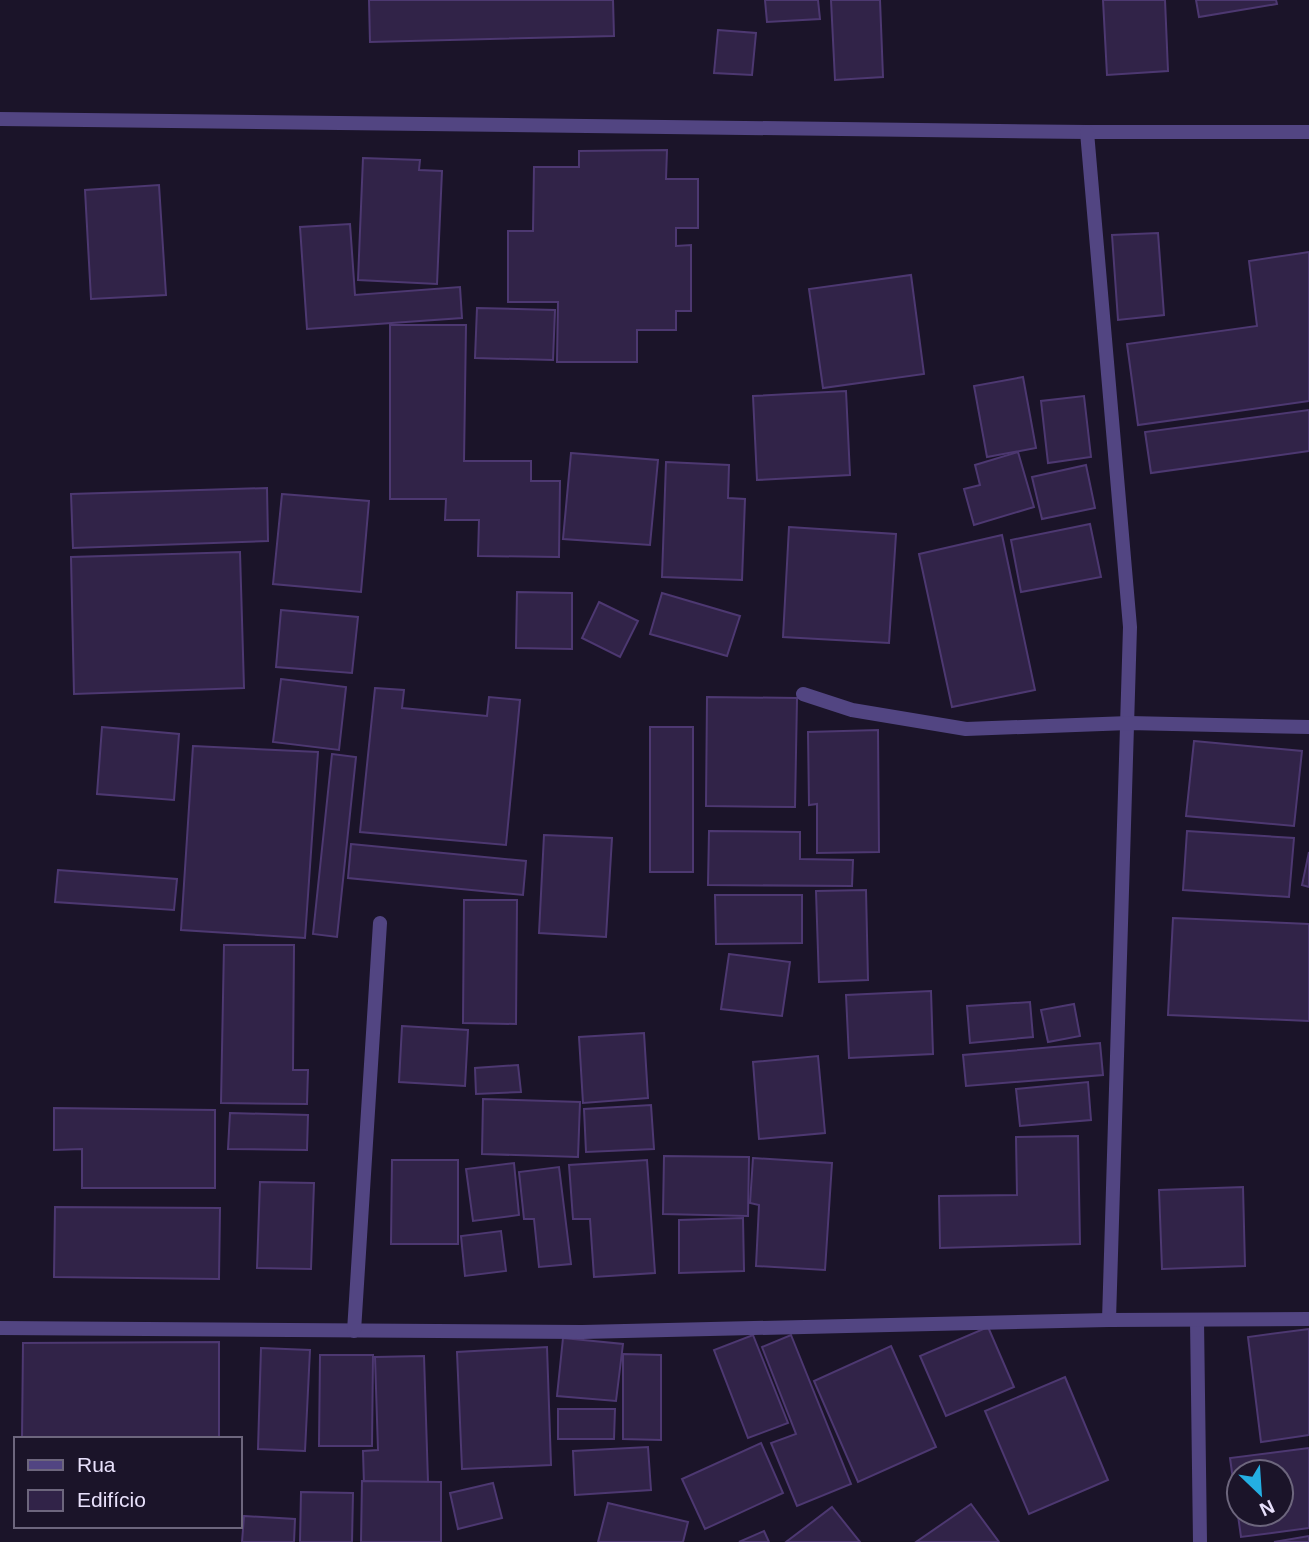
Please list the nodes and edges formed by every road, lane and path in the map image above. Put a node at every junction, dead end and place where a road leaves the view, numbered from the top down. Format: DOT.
graph roads {
  1 [pos="0,119"];
  2 [pos="1087,132"];
  3 [pos="1309,132"];
  4 [pos="803,694"];
  5 [pos="1129,723"];
  6 [pos="1309,727"];
  7 [pos="380,923"];
  8 [pos="1309,1319"];
  9 [pos="1109,1320"];
  10 [pos="1197,1320"];
  11 [pos="0,1328"];
  12 [pos="354,1331"];
  13 [pos="1200,1542"];
  1 -- 2 [label="street"];
  2 -- 3 [label="street"];
  2 -- 5 [label="street"];
  4 -- 5 [label="street"];
  5 -- 6 [label="street"];
  5 -- 9 [label="street"];
  7 -- 12 [label="street"];
  8 -- 10 [label="street"];
  9 -- 10 [label="street"];
  9 -- 12 [label="street"];
  10 -- 13 [label="street"];
  11 -- 12 [label="street"];
}
